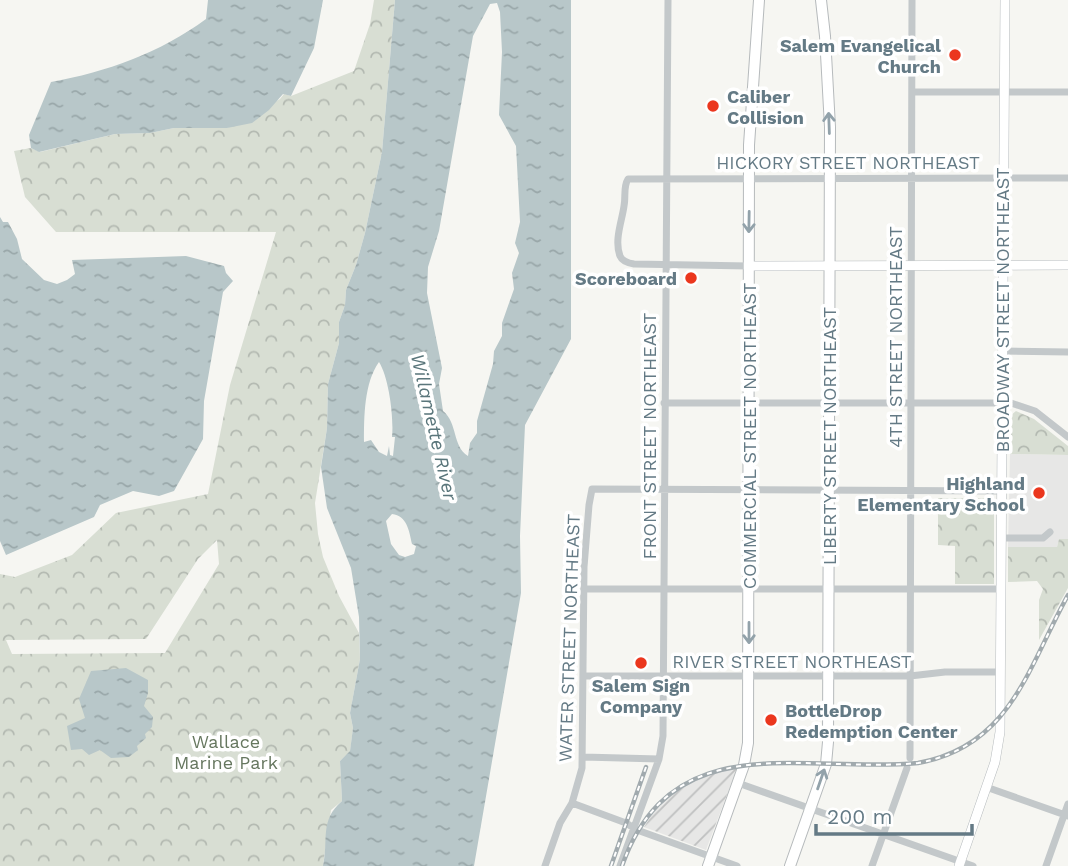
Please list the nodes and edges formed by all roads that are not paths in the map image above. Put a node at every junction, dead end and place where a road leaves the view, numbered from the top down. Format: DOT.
graph roads {
  1 [pos="668,0"];
  2 [pos="821,0"];
  3 [pos="912,0"];
  4 [pos="1005,0"];
  5 [pos="758,2"];
  6 [pos="912,92"];
  7 [pos="1004,92"];
  8 [pos="1068,92"];
  9 [pos="830,177"];
  10 [pos="911,177"];
  11 [pos="666,178"];
  12 [pos="1003,178"];
  13 [pos="1068,178"];
  14 [pos="750,179"];
  15 [pos="1003,264"];
  16 [pos="666,265"];
  17 [pos="829,265"];
  18 [pos="911,265"];
  19 [pos="1068,265"];
  20 [pos="749,266"];
  21 [pos="1002,351"];
  22 [pos="1068,352"];
  23 [pos="664,403"];
  24 [pos="911,403"];
  25 [pos="1001,403"];
  26 [pos="750,404"];
  27 [pos="828,404"];
  28 [pos="1068,437"];
  29 [pos="829,490"];
  30 [pos="911,490"];
  31 [pos="664,491"];
  32 [pos="749,491"];
  33 [pos="1001,491"];
  34 [pos="1050,532"];
  35 [pos="1001,538"];
  36 [pos="909,588"];
  37 [pos="584,589"];
  38 [pos="664,589"];
  39 [pos="749,589"];
  40 [pos="828,589"];
  41 [pos="1001,589"];
  42 [pos="1000,672"];
  43 [pos="584,676"];
  44 [pos="749,676"];
  45 [pos="910,676"];
  46 [pos="664,677"];
  47 [pos="828,677"];
  48 [pos="583,757"];
  49 [pos="910,758"];
  50 [pos="659,759"];
  51 [pos="907,768"];
  52 [pos="738,783"];
  53 [pos="986,787"];
  54 [pos="572,803"];
  55 [pos="1068,804"];
  56 [pos="810,808"];
  57 [pos="1066,815"];
  58 [pos="635,828"];
  59 [pos="883,835"];
  60 [pos="710,861"];
  61 [pos="959,864"];
  62 [pos="545,866"];
  63 [pos="620,866"];
  64 [pos="737,866"];
  65 [pos="790,866"];
  66 [pos="872,866"];
  67 [pos="973,866"];
  68 [pos="1046,866"];
  1 -- 11 [label="street, FRONT STREET NORTHEAST"];
  9 -- 2 [label="highway, LIBERTY STREET NORTHEAST, one-way"];
  3 -- 6 [label="street, 4TH STREET NORTHEAST"];
  4 -- 7 [label="main road, BROADWAY STREET NORTHEAST"];
  5 -- 14 [label="highway, COMMERCIAL STREET NORTHEAST"];
  6 -- 7 [label="street"];
  6 -- 10 [label="street, 4TH STREET NORTHEAST"];
  7 -- 8 [label="street"];
  7 -- 12 [label="main road, BROADWAY STREET NORTHEAST"];
  9 -- 10 [label="street, HICKORY STREET NORTHEAST"];
  9 -- 14 [label="street, HICKORY STREET NORTHEAST"];
  9 -- 17 [label="highway, LIBERTY STREET NORTHEAST"];
  10 -- 12 [label="street, HICKORY STREET NORTHEAST"];
  10 -- 18 [label="street, 4TH STREET NORTHEAST"];
  11 -- 14 [label="street, HICKORY STREET NORTHEAST"];
  11 -- 16 [label="street, FRONT STREET NORTHEAST"];
  11 -- 16 [label="street, HICKORY STREET NORTHEAST"];
  12 -- 13 [label="street, HICKORY STREET NORTHEAST"];
  12 -- 15 [label="main road, BROADWAY STREET NORTHEAST"];
  14 -- 20 [label="highway, COMMERCIAL STREET NORTHEAST, one-way"];
  15 -- 18 [label="main road"];
  15 -- 19 [label="main road"];
  15 -- 21 [label="main road, BROADWAY STREET NORTHEAST"];
  16 -- 20 [label="street"];
  16 -- 23 [label="street, FRONT STREET NORTHEAST"];
  17 -- 18 [label="main road"];
  17 -- 20 [label="main road"];
  17 -- 27 [label="highway, LIBERTY STREET NORTHEAST"];
  18 -- 24 [label="street, 4TH STREET NORTHEAST"];
  20 -- 26 [label="highway, COMMERCIAL STREET NORTHEAST"];
  21 -- 22 [label="street"];
  21 -- 25 [label="main road, BROADWAY STREET NORTHEAST"];
  23 -- 26 [label="street"];
  23 -- 31 [label="street, FRONT STREET NORTHEAST"];
  24 -- 25 [label="street"];
  24 -- 27 [label="street"];
  24 -- 30 [label="street, 4TH STREET NORTHEAST"];
  25 -- 28 [label="street"];
  25 -- 33 [label="main road, BROADWAY STREET NORTHEAST"];
  26 -- 27 [label="street"];
  26 -- 32 [label="highway, COMMERCIAL STREET NORTHEAST"];
  27 -- 29 [label="highway, LIBERTY STREET NORTHEAST"];
  29 -- 30 [label="street"];
  29 -- 32 [label="street"];
  29 -- 40 [label="highway, LIBERTY STREET NORTHEAST"];
  30 -- 33 [label="street"];
  30 -- 36 [label="street, 4TH STREET NORTHEAST"];
  31 -- 32 [label="street"];
  31 -- 37 [label="street, WATER STREET NORTHEAST"];
  31 -- 38 [label="street, FRONT STREET NORTHEAST"];
  32 -- 39 [label="highway, COMMERCIAL STREET NORTHEAST"];
  33 -- 35 [label="main road, BROADWAY STREET NORTHEAST"];
  34 -- 35 [label="street"];
  35 -- 41 [label="main road, BROADWAY STREET NORTHEAST"];
  36 -- 40 [label="street"];
  36 -- 41 [label="street"];
  36 -- 45 [label="street, 4TH STREET NORTHEAST"];
  37 -- 38 [label="street"];
  37 -- 43 [label="street, WATER STREET NORTHEAST"];
  38 -- 39 [label="street"];
  38 -- 46 [label="street, FRONT STREET NORTHEAST"];
  39 -- 40 [label="street"];
  39 -- 44 [label="highway, COMMERCIAL STREET NORTHEAST, one-way"];
  40 -- 47 [label="highway, LIBERTY STREET NORTHEAST"];
  41 -- 42 [label="main road, BROADWAY STREET NORTHEAST"];
  42 -- 45 [label="street, RIVER STREET NORTHEAST"];
  42 -- 53 [label="main road, BROADWAY STREET NORTHEAST"];
  43 -- 46 [label="street, RIVER STREET NORTHEAST"];
  43 -- 48 [label="street, WATER STREET NORTHEAST"];
  44 -- 46 [label="street, RIVER STREET NORTHEAST"];
  44 -- 47 [label="street, RIVER STREET NORTHEAST"];
  44 -- 52 [label="highway, COMMERCIAL STREET NORTHEAST"];
  45 -- 47 [label="street, RIVER STREET NORTHEAST"];
  45 -- 49 [label="street, 4TH STREET NORTHEAST"];
  46 -- 50 [label="street, FRONT STREET NORTHEAST"];
  56 -- 47 [label="highway, LIBERTY STREET NORTHEAST, one-way"];
  48 -- 50 [label="street"];
  48 -- 54 [label="street, WATER STREET NORTHEAST"];
  50 -- 58 [label="street, FRONT STREET NORTHEAST"];
  51 -- 59 [label="street"];
  52 -- 56 [label="street"];
  52 -- 60 [label="highway, COMMERCIAL STREET NORTHEAST"];
  53 -- 57 [label="street"];
  53 -- 61 [label="main road, BROADWAY STREET NORTHEAST"];
  54 -- 58 [label="street"];
  54 -- 62 [label="street, WATER STREET NORTHEAST"];
  55 -- 57 [label="street"];
  56 -- 59 [label="street"];
  56 -- 65 [label="highway, LIBERTY STREET NORTHEAST"];
  57 -- 68 [label="street"];
  58 -- 60 [label="street"];
  58 -- 63 [label="street, FRONT STREET NORTHEAST"];
  59 -- 61 [label="street"];
  59 -- 66 [label="street"];
  60 -- 64 [label="street"];
  61 -- 67 [label="street"];
}
